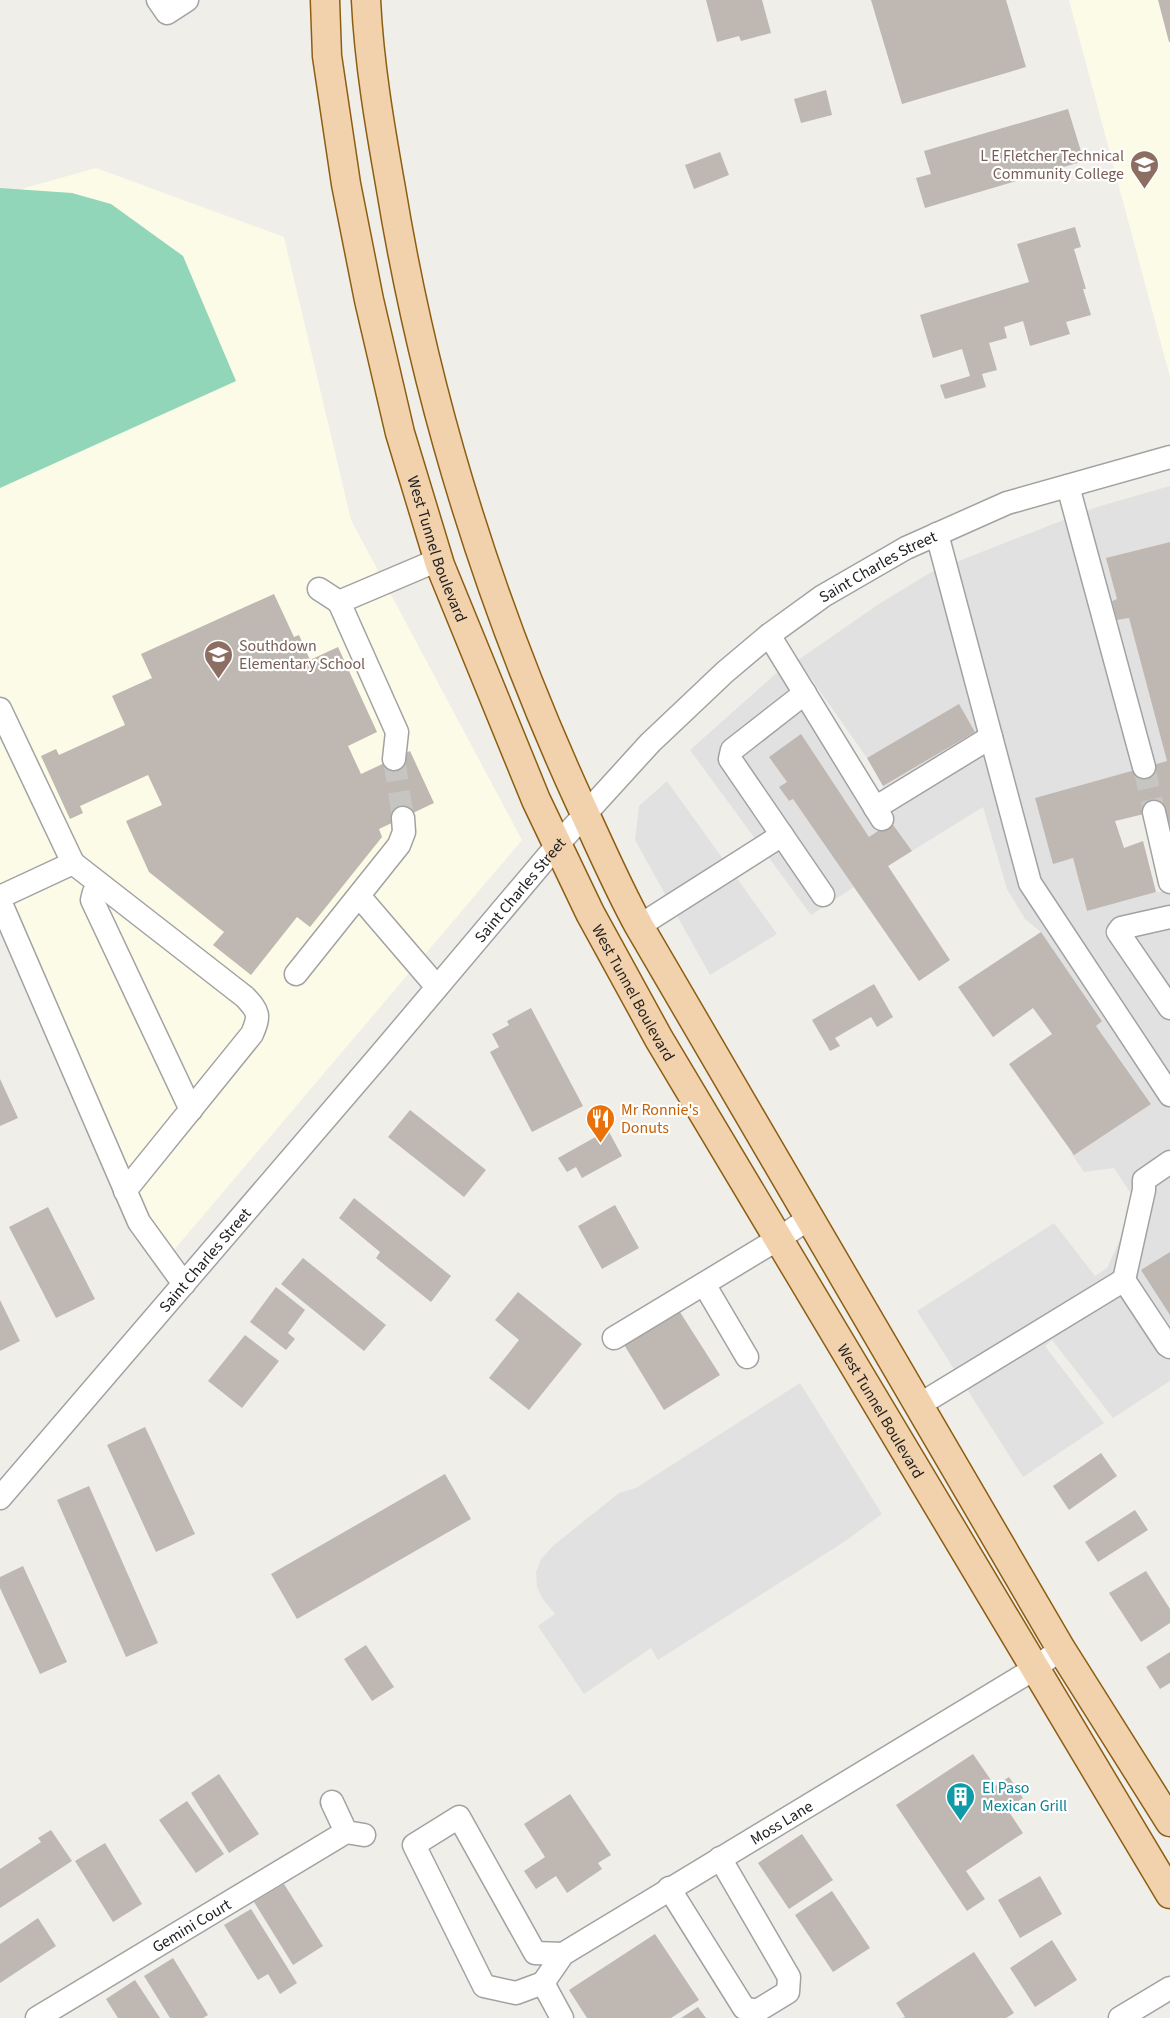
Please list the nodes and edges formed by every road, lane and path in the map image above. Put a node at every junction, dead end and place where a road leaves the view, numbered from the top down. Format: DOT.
graph roads {
  1 [pos="158,0"];
  2 [pos="186,0"];
  3 [pos="325,0"];
  4 [pos="366,0"];
  5 [pos="1170,457"];
  6 [pos="1068,486"];
  7 [pos="937,534"];
  8 [pos="438,560"];
  9 [pos="319,589"];
  10 [pos="339,602"];
  11 [pos="769,635"];
  12 [pos="805,693"];
  13 [pos="0,709"];
  14 [pos="991,737"];
  15 [pos="394,759"];
  16 [pos="1144,767"];
  17 [pos="1154,812"];
  18 [pos="585,813"];
  19 [pos="403,818"];
  20 [pos="782,836"];
  21 [pos="558,844"];
  22 [pos="73,863"];
  23 [pos="1170,882"];
  24 [pos="101,886"];
  25 [pos="823,895"];
  26 [pos="359,896"];
  27 [pos="0,899"];
  28 [pos="1170,917"];
  29 [pos="639,926"];
  30 [pos="296,974"];
  31 [pos="437,987"];
  32 [pos="1170,1008"];
  33 [pos="1170,1095"];
  34 [pos="191,1110"];
  35 [pos="1170,1162"];
  36 [pos="125,1191"];
  37 [pos="810,1218"];
  38 [pos="778,1239"];
  39 [pos="1124,1280"];
  40 [pos="184,1284"];
  41 [pos="704,1284"];
  42 [pos="614,1338"];
  43 [pos="1170,1347"];
  44 [pos="747,1357"];
  45 [pos="919,1405"];
  46 [pos="0,1498"];
  47 [pos="1061,1649"];
  48 [pos="1034,1669"];
  49 [pos="332,1802"];
  50 [pos="1170,1822"];
  51 [pos="720,1858"];
  52 [pos="669,1888"];
  53 [pos="1170,1894"];
  54 [pos="563,1954"];
  55 [pos="543,1983"];
  56 [pos="1170,1988"];
  57 [pos="38,2018"];
  58 [pos="562,2018"];
  59 [pos="1120,2018"];
  1 -- 2 [label="street"];
  3 -- 8 [label="main road, West Tunnel Boulevard"];
  4 -- 18 [label="main road"];
  5 -- 6 [label="street, Saint Charles Street"];
  6 -- 7 [label="street, Saint Charles Street"];
  6 -- 16 [label="street"];
  7 -- 11 [label="street, Saint Charles Street"];
  7 -- 14 [label="street"];
  8 -- 10 [label="street"];
  8 -- 21 [label="main road, West Tunnel Boulevard"];
  9 -- 10 [label="street"];
  10 -- 15 [label="street"];
  11 -- 12 [label="street"];
  11 -- 18 [label="street, Saint Charles Street"];
  12 -- 14 [label="street"];
  12 -- 20 [label="street"];
  13 -- 22 [label="street"];
  14 -- 33 [label="street"];
  17 -- 23 [label="street"];
  18 -- 21 [label="street, Saint Charles Street"];
  18 -- 29 [label="main road"];
  19 -- 26 [label="street"];
  20 -- 25 [label="street"];
  20 -- 29 [label="street"];
  21 -- 31 [label="street, Saint Charles Street"];
  21 -- 38 [label="main road, West Tunnel Boulevard"];
  22 -- 24 [label="street"];
  22 -- 27 [label="street"];
  24 -- 34 [label="street"];
  24 -- 34 [label="street"];
  26 -- 30 [label="street"];
  26 -- 31 [label="street"];
  27 -- 36 [label="street"];
  28 -- 32 [label="street"];
  29 -- 37 [label="main road"];
  31 -- 40 [label="street, Saint Charles Street"];
  34 -- 36 [label="street"];
  35 -- 39 [label="street"];
  36 -- 40 [label="street"];
  37 -- 38 [label="street"];
  37 -- 45 [label="main road"];
  38 -- 41 [label="street"];
  38 -- 48 [label="main road, West Tunnel Boulevard"];
  39 -- 43 [label="street"];
  39 -- 45 [label="street"];
  40 -- 46 [label="street, Saint Charles Street"];
  41 -- 42 [label="street"];
  41 -- 44 [label="street"];
  45 -- 47 [label="main road"];
  47 -- 48 [label="street, Moss Lane"];
  47 -- 50 [label="main road"];
  48 -- 51 [label="street, Moss Lane"];
  48 -- 53 [label="main road, West Tunnel Boulevard"];
  49 -- 57 [label="street, Gemini Court"];
  51 -- 52 [label="street, Moss Lane"];
  51 -- 52 [label="street"];
  52 -- 54 [label="street, Moss Lane"];
  54 -- 55 [label="street, Moss Lane"];
  54 -- 55 [label="street"];
  55 -- 58 [label="street"];
  56 -- 59 [label="street"];
}
